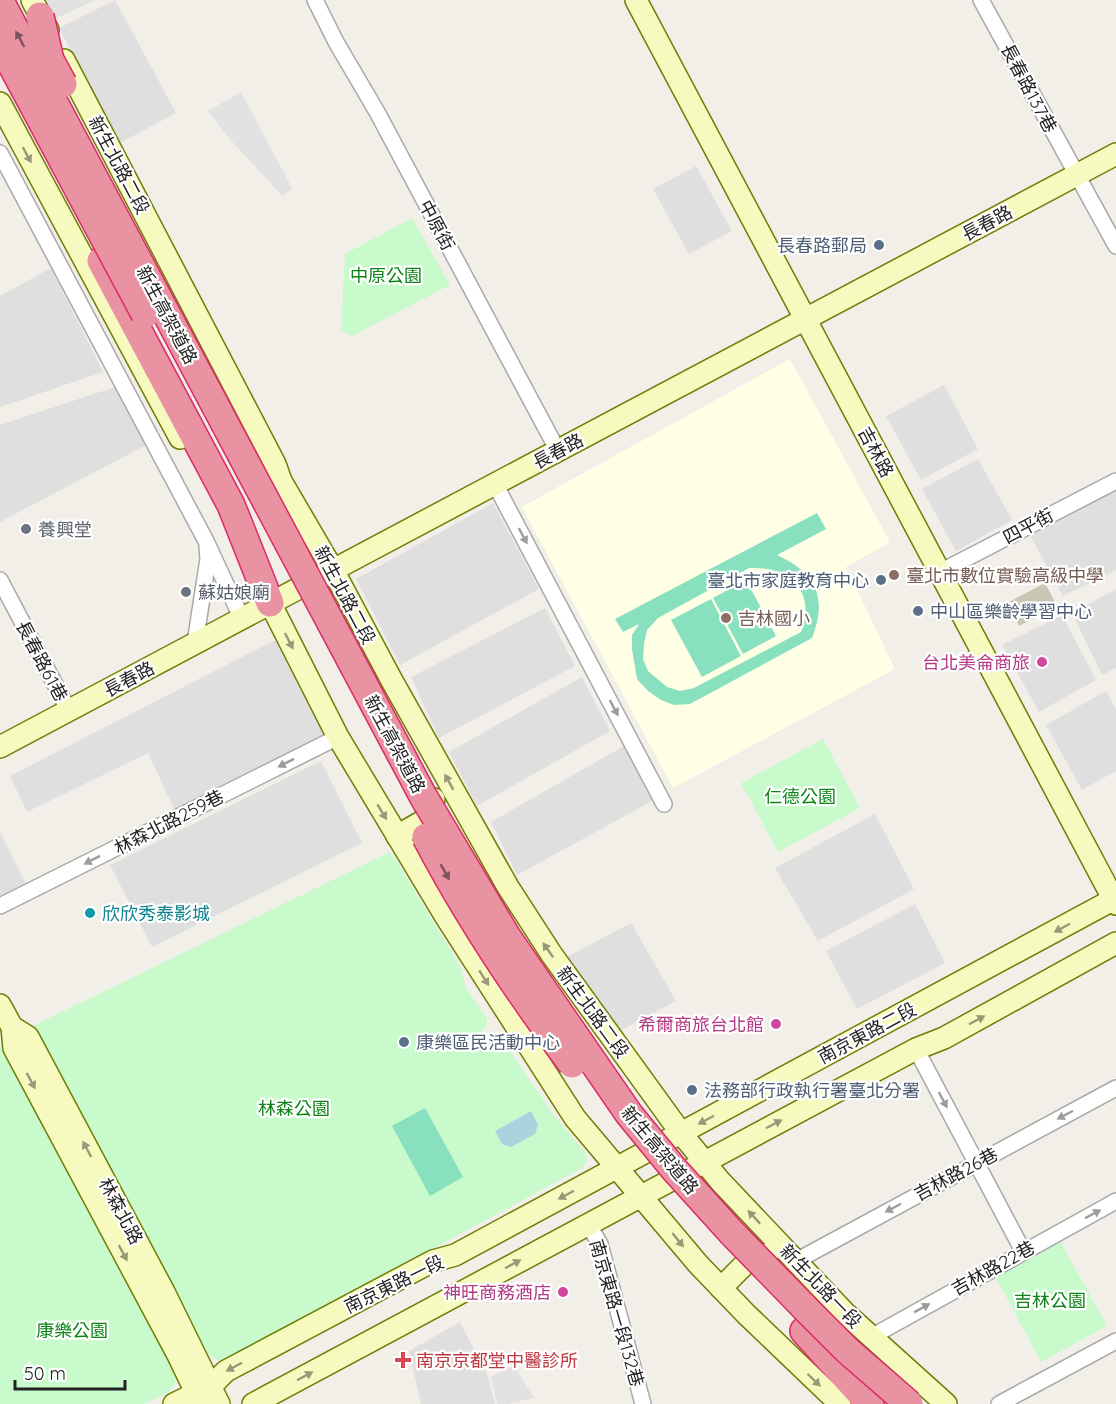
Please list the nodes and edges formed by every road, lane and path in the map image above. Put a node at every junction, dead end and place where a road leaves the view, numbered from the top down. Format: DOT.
graph roads {
  1 [pos="315,0"];
  2 [pos="636,0"];
  3 [pos="981,0"];
  4 [pos="0,1"];
  5 [pos="36,8"];
  6 [pos="2,47"];
  7 [pos="0,103"];
  8 [pos="0,153"];
  9 [pos="1116,154"];
  10 [pos="1078,175"];
  11 [pos="1116,246"];
  12 [pos="806,320"];
  13 [pos="558,451"];
  14 [pos="1116,481"];
  15 [pos="495,484"];
  16 [pos="206,541"];
  17 [pos="333,570"];
  18 [pos="940,572"];
  19 [pos="0,580"];
  20 [pos="270,603"];
  21 [pos="242,619"];
  22 [pos="195,644"];
  23 [pos="69,711"];
  24 [pos="410,714"];
  25 [pos="338,737"];
  26 [pos="0,747"];
  27 [pos="664,804"];
  28 [pos="426,806"];
  29 [pos="397,836"];
  30 [pos="1115,901"];
  31 [pos="0,906"];
  32 [pos="1116,943"];
  33 [pos="0,1005"];
  34 [pos="505,1011"];
  35 [pos="6,1030"];
  36 [pos="916,1048"];
  37 [pos="640,1077"];
  38 [pos="1116,1088"];
  39 [pos="681,1133"];
  40 [pos="704,1161"];
  41 [pos="976,1163"];
  42 [pos="618,1168"];
  43 [pos="641,1195"];
  44 [pos="1116,1201"];
  45 [pos="588,1224"];
  46 [pos="1023,1251"];
  47 [pos="796,1261"];
  48 [pos="721,1287"];
  49 [pos="845,1313"];
  50 [pos="806,1321"];
  51 [pos="871,1337"];
  52 [pos="1116,1341"];
  53 [pos="896,1359"];
  54 [pos="207,1397"];
  55 [pos="174,1404"];
  56 [pos="253,1404"];
  57 [pos="643,1404"];
  58 [pos="840,1404"];
  59 [pos="870,1404"];
  60 [pos="888,1404"];
  61 [pos="909,1404"];
  62 [pos="930,1404"];
  63 [pos="946,1404"];
  64 [pos="999,1404"];
  1 -- 13 [label="street, 中原街"];
  2 -- 12 [label="street, 吉林路"];
  3 -- 10 [label="street, 長春路137巷"];
  28 -- 4 [label="highway, 新生高架道路, one-way, bridge"];
  5 -- 17 [label="street, 新生北路二段"];
  5 -- 28 [label="highway, bridge"];
  6 -- 20 [label="highway, bridge"];
  6 -- 50 [label="highway, 新生高架道路, one-way, bridge"];
  7 -- 20 [label="street, one-way"];
  8 -- 16 [label="street"];
  9 -- 10 [label="street, 長春路"];
  10 -- 11 [label="street, 長春路137巷"];
  10 -- 12 [label="street, 長春路"];
  12 -- 13 [label="street, 長春路"];
  12 -- 18 [label="street, 吉林路"];
  13 -- 15 [label="street, 長春路"];
  14 -- 18 [label="street, 四平街"];
  15 -- 17 [label="street, 長春路"];
  15 -- 27 [label="street, one-way"];
  16 -- 21 [label="street"];
  16 -- 22 [label="street"];
  17 -- 20 [label="street, 長春路"];
  17 -- 24 [label="street, 新生北路二段"];
  18 -- 30 [label="street, 吉林路"];
  19 -- 23 [label="street, 長春路61巷"];
  20 -- 21 [label="street, 長春路"];
  20 -- 25 [label="street, one-way"];
  21 -- 22 [label="street, 長春路"];
  22 -- 23 [label="street, 長春路"];
  23 -- 26 [label="street, 長春路"];
  24 -- 28 [label="street"];
  37 -- 24 [label="street, 新生北路二段, one-way"];
  25 -- 29 [label="street, one-way"];
  25 -- 31 [label="street, 林森北路259巷, one-way"];
  28 -- 29 [label="street"];
  28 -- 50 [label="highway, 新生高架道路, bridge"];
  29 -- 34 [label="street, one-way"];
  30 -- 39 [label="street, 南京東路二段, one-way"];
  36 -- 32 [label="street, 南京東路二段, one-way"];
  33 -- 35 [label="street, 林森北路"];
  34 -- 37 [label="street"];
  34 -- 42 [label="street"];
  35 -- 54 [label="street, 林森北路"];
  40 -- 36 [label="street, 南京東路二段, one-way"];
  36 -- 41 [label="street, one-way"];
  37 -- 39 [label="street, 新生北路二段"];
  38 -- 41 [label="street, 吉林路26巷, one-way"];
  39 -- 40 [label="street, 新生北路二段"];
  39 -- 42 [label="street, 南京東路二段"];
  40 -- 43 [label="street, 南京東路二段"];
  47 -- 40 [label="street, 新生北路一段, one-way"];
  41 -- 46 [label="street"];
  41 -- 47 [label="street, 吉林路26巷, one-way"];
  42 -- 43 [label="street"];
  42 -- 54 [label="street, 南京東路一段, one-way"];
  43 -- 45 [label="street, 南京東路一段"];
  43 -- 48 [label="street, one-way"];
  46 -- 44 [label="street, 吉林路22巷, one-way"];
  56 -- 45 [label="street, 南京東路一段, one-way"];
  45 -- 57 [label="street, 南京東路一段132巷"];
  51 -- 46 [label="street, 吉林路22巷, one-way"];
  47 -- 49 [label="street, 新生北路一段"];
  48 -- 49 [label="street"];
  48 -- 58 [label="street, one-way"];
  49 -- 51 [label="street, 新生北路一段"];
  50 -- 59 [label="highway"];
  50 -- 60 [label="highway, 新生高架道路"];
  50 -- 61 [label="highway, 新生高架道路, bridge"];
  50 -- 62 [label="highway, bridge"];
  51 -- 53 [label="street, 新生北路一段"];
  52 -- 64 [label="street"];
  53 -- 62 [label="street"];
  53 -- 63 [label="street, 新生北路一段"];
  54 -- 55 [label="street, 南京東路一段"];
}
